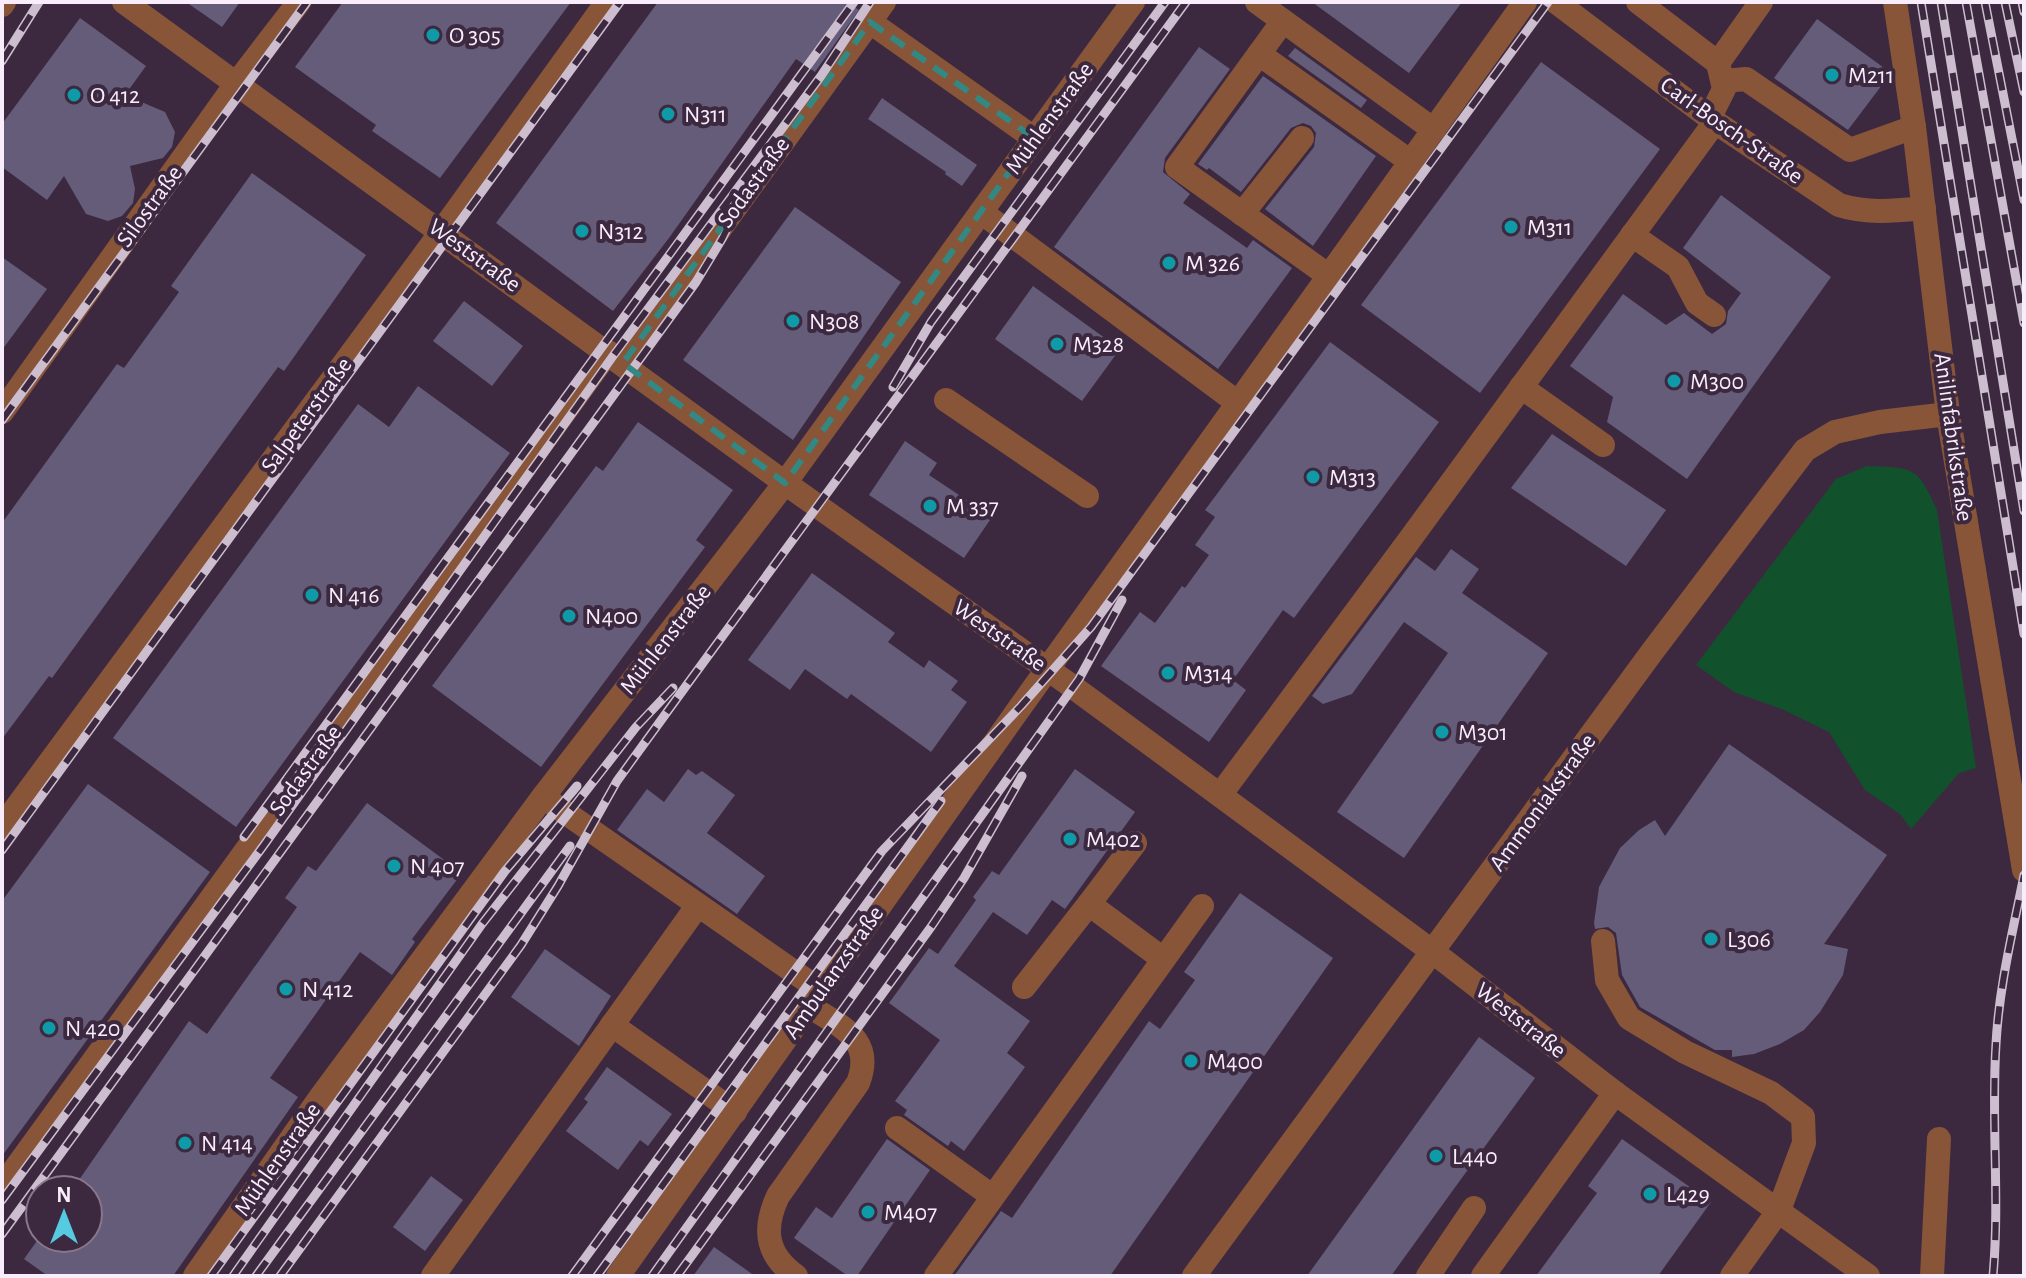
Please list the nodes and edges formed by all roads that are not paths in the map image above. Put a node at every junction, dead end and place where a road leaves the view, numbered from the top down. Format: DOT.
graph roads {
  1 [pos="124,2"];
  2 [pos="299,2"];
  3 [pos="607,2"];
  4 [pos="1133,2"];
  5 [pos="1257,2"];
  6 [pos="1525,2"];
  7 [pos="1556,2"];
  8 [pos="1638,2"];
  9 [pos="1761,2"];
  10 [pos="1895,2"];
  11 [pos="877,12"];
  12 [pos="1283,21"];
  13 [pos="1259,54"];
  14 [pos="1721,72"];
  15 [pos="236,84"];
  16 [pos="1712,119"];
  17 [pos="1914,127"];
  18 [pos="1434,130"];
  19 [pos="1034,138"];
  20 [pos="1302,138"];
  21 [pos="1411,162"];
  22 [pos="1924,208"];
  23 [pos="981,212"];
  24 [pos="1242,214"];
  25 [pos="442,231"];
  26 [pos="1632,235"];
  27 [pos="1329,276"];
  28 [pos="1714,315"];
  29 [pos="615,358"];
  30 [pos="1521,387"];
  31 [pos="946,400"];
  32 [pos="1238,403"];
  33 [pos="2,412"];
  34 [pos="1948,414"];
  35 [pos="1603,445"];
  36 [pos="785,483"];
  37 [pos="1087,496"];
  38 [pos="1049,669"];
  39 [pos="1220,795"];
  40 [pos="543,797"];
  41 [pos="2,827"];
  42 [pos="1135,843"];
  43 [pos="2024,870"];
  44 [pos="1089,904"];
  45 [pos="698,905"];
  46 [pos="1202,906"];
  47 [pos="1603,941"];
  48 [pos="1433,952"];
  49 [pos="1163,959"];
  50 [pos="1024,987"];
  51 [pos="815,998"];
  52 [pos="612,1025"];
  53 [pos="1615,1093"];
  54 [pos="735,1112"];
  55 [pos="897,1128"];
  56 [pos="1939,1139"];
  57 [pos="2,1187"];
  58 [pos="992,1196"];
  59 [pos="1474,1208"];
  60 [pos="1779,1210"];
  61 [pos="790,1274"];
  62 [pos="195,1276"];
  63 [pos="433,1276"];
  64 [pos="618,1276"];
  65 [pos="936,1276"];
  66 [pos="1194,1276"];
  67 [pos="1428,1276"];
  68 [pos="1483,1276"];
  69 [pos="1732,1276"];
  70 [pos="1868,1276"];
  71 [pos="1932,1276"];
  1 -- 15 [label="street, Weststraße"];
  2 -- 15 [label="street, Silostraße"];
  3 -- 25 [label="street, Salpeterstraße"];
  4 -- 19 [label="street, Mühlenstraße"];
  5 -- 12 [label="street"];
  6 -- 18 [label="street, Ambulanzstraße"];
  7 -- 16 [label="street, Carl-Bosch-Straße"];
  8 -- 14 [label="street"];
  9 -- 14 [label="street"];
  10 -- 17 [label="street, Anilinfabrikstraße"];
  11 -- 19 [label="street"];
  11 -- 29 [label="street, Sodastraße"];
  12 -- 13 [label="street"];
  12 -- 18 [label="street"];
  13 -- 21 [label="street"];
  13 -- 24 [label="street"];
  14 -- 16 [label="street"];
  14 -- 17 [label="street"];
  15 -- 25 [label="street, Weststraße"];
  15 -- 33 [label="street, Silostraße"];
  16 -- 22 [label="street, Carl-Bosch-Straße"];
  16 -- 26 [label="street"];
  17 -- 22 [label="street, Anilinfabrikstraße"];
  18 -- 21 [label="street, Ambulanzstraße"];
  19 -- 23 [label="street, Mühlenstraße"];
  20 -- 24 [label="street"];
  21 -- 27 [label="street, Ambulanzstraße"];
  22 -- 34 [label="street, Anilinfabrikstraße"];
  23 -- 32 [label="street"];
  23 -- 36 [label="street, Mühlenstraße"];
  24 -- 27 [label="street"];
  25 -- 29 [label="street, Weststraße"];
  25 -- 41 [label="street, Salpeterstraße"];
  26 -- 28 [label="street"];
  26 -- 30 [label="street"];
  27 -- 32 [label="street, Ambulanzstraße"];
  29 -- 36 [label="street, Weststraße"];
  29 -- 57 [label="street, Sodastraße"];
  30 -- 35 [label="street"];
  30 -- 39 [label="street"];
  31 -- 37 [label="street"];
  32 -- 38 [label="street, Ambulanzstraße"];
  34 -- 43 [label="street, Anilinfabrikstraße"];
  34 -- 48 [label="street, Ammoniakstraße"];
  36 -- 38 [label="street, Weststraße"];
  36 -- 40 [label="street, Mühlenstraße"];
  38 -- 39 [label="street, Weststraße"];
  38 -- 51 [label="street, Ambulanzstraße"];
  39 -- 48 [label="street, Weststraße"];
  40 -- 45 [label="street"];
  40 -- 62 [label="street, Mühlenstraße"];
  42 -- 44 [label="street"];
  44 -- 49 [label="street"];
  44 -- 50 [label="street"];
  45 -- 51 [label="street"];
  45 -- 52 [label="street"];
  46 -- 49 [label="street"];
  47 -- 60 [label="street"];
  48 -- 53 [label="street, Weststraße"];
  48 -- 66 [label="street, Ammoniakstraße"];
  49 -- 58 [label="street"];
  51 -- 54 [label="street, Ambulanzstraße"];
  51 -- 61 [label="street"];
  52 -- 54 [label="street"];
  52 -- 63 [label="street"];
  53 -- 60 [label="street, Weststraße"];
  53 -- 68 [label="street"];
  54 -- 64 [label="street, Ambulanzstraße"];
  55 -- 58 [label="street"];
  56 -- 71 [label="street"];
  58 -- 65 [label="street"];
  59 -- 67 [label="street"];
  60 -- 69 [label="street"];
  60 -- 70 [label="street, Weststraße"];
}
